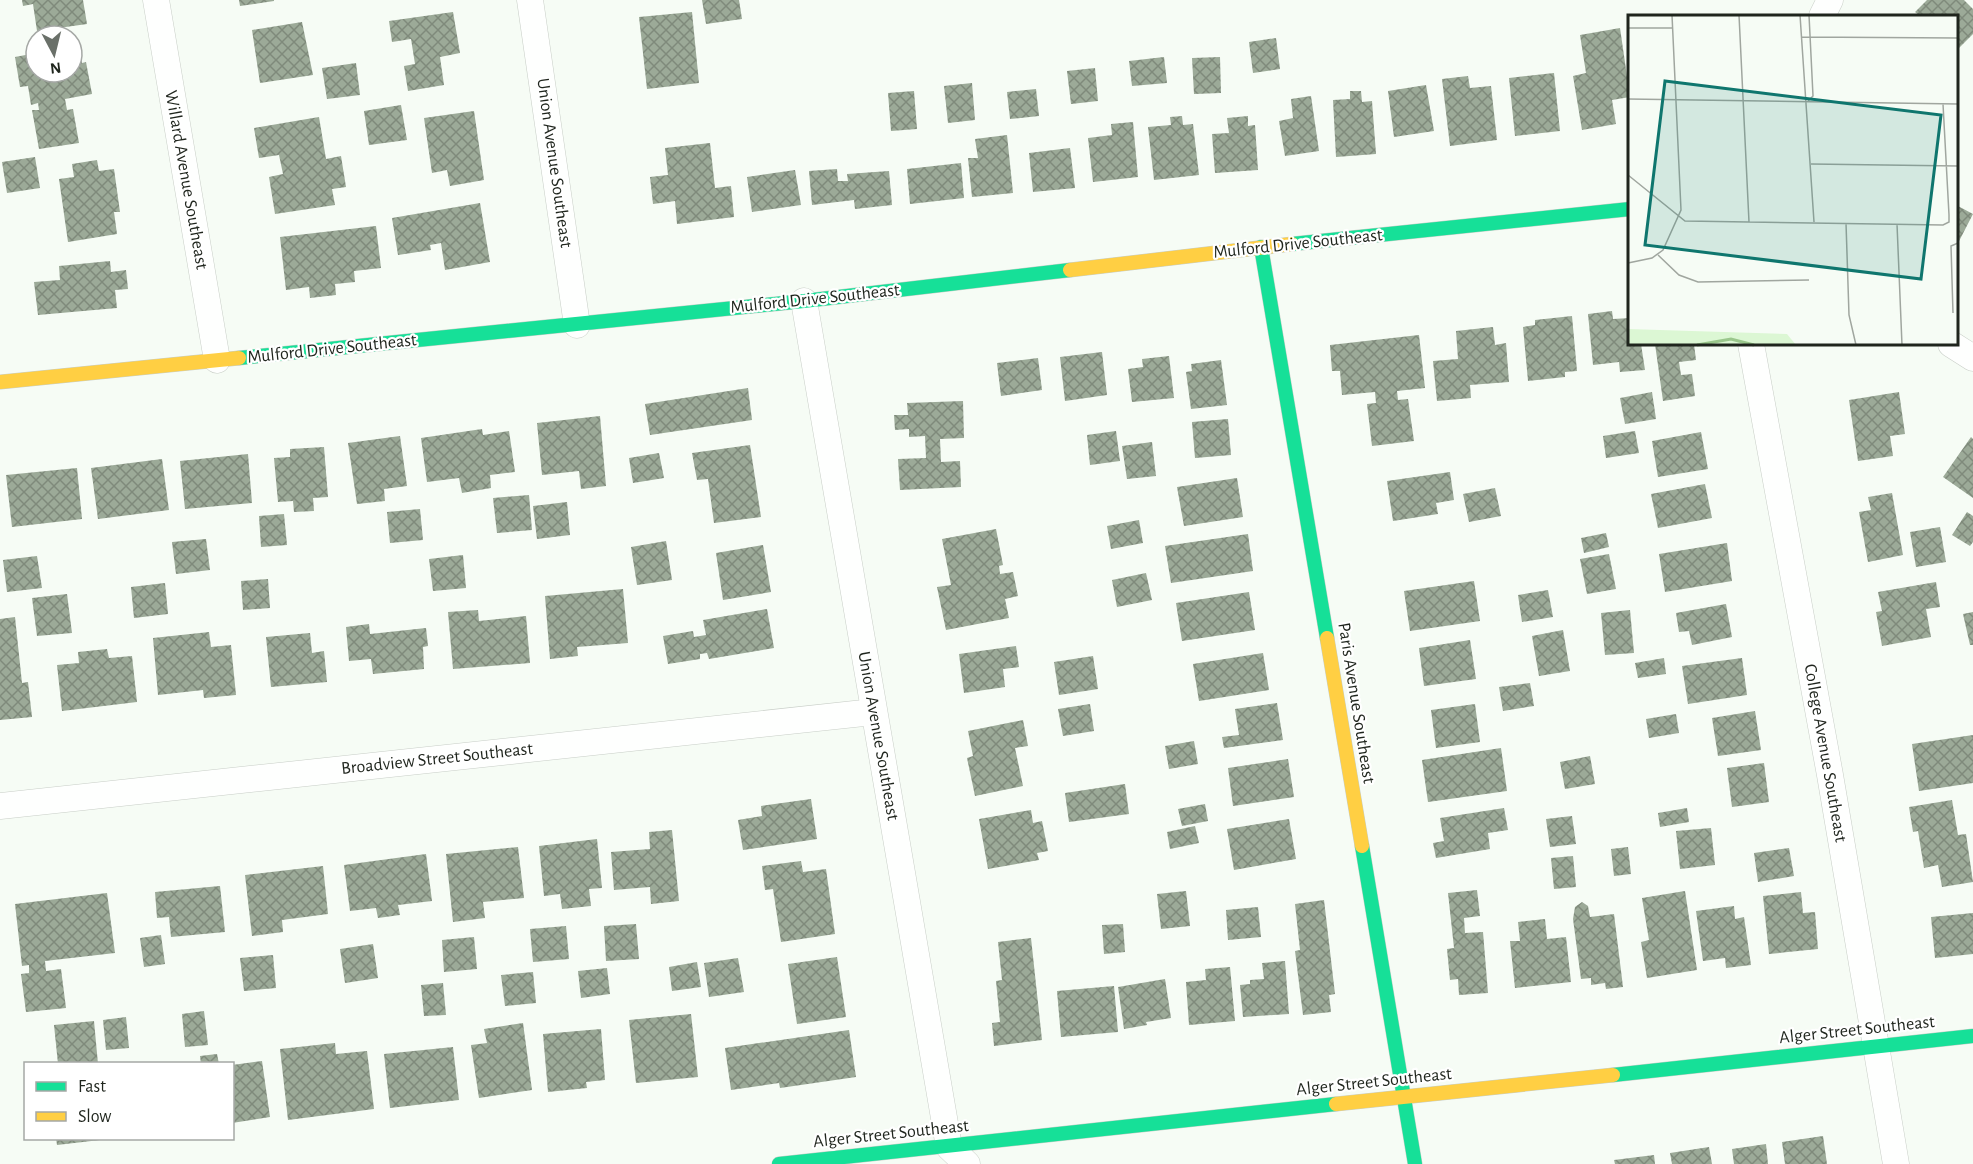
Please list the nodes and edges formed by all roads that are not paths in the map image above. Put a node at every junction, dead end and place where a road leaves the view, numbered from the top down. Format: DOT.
graph roads {
  1 [pos="156,0"];
  2 [pos="530,0"];
  3 [pos="1830,0"];
  4 [pos="1822,15"];
  5 [pos="1628,209"];
  6 [pos="1262,247"];
  7 [pos="804,301"];
  8 [pos="577,325"];
  9 [pos="1751,345"];
  10 [pos="1953,345"];
  11 [pos="1973,358"];
  12 [pos="217,360"];
  13 [pos="0,382"];
  14 [pos="873,712"];
  15 [pos="0,806"];
  16 [pos="1973,1036"];
  17 [pos="1876,1046"];
  18 [pos="1402,1098"];
  19 [pos="951,1158"];
  20 [pos="779,1164"];
  21 [pos="1415,1164"];
  22 [pos="1896,1164"];
  1 -- 12 [label="street, Willard Avenue Southeast"];
  2 -- 8 [label="street, Union Avenue Southeast"];
  3 -- 4 [label="street"];
  5 -- 6 [label="street, Mulford Drive Southeast"];
  6 -- 7 [label="street, Mulford Drive Southeast"];
  6 -- 18 [label="street, Paris Avenue Southeast"];
  7 -- 8 [label="street, Mulford Drive Southeast"];
  7 -- 14 [label="street, Union Avenue Southeast"];
  8 -- 12 [label="street, Mulford Drive Southeast"];
  9 -- 17 [label="street, College Avenue Southeast"];
  10 -- 11 [label="street"];
  12 -- 13 [label="street, Mulford Drive Southeast"];
  14 -- 15 [label="street, Broadview Street Southeast"];
  14 -- 19 [label="street, Union Avenue Southeast"];
  16 -- 17 [label="street, Alger Street Southeast"];
  17 -- 18 [label="street, Alger Street Southeast"];
  17 -- 22 [label="street, College Avenue Southeast"];
  18 -- 19 [label="street, Alger Street Southeast"];
  18 -- 21 [label="street, Paris Avenue Southeast"];
  19 -- 20 [label="street, Alger Street Southeast"];
}
